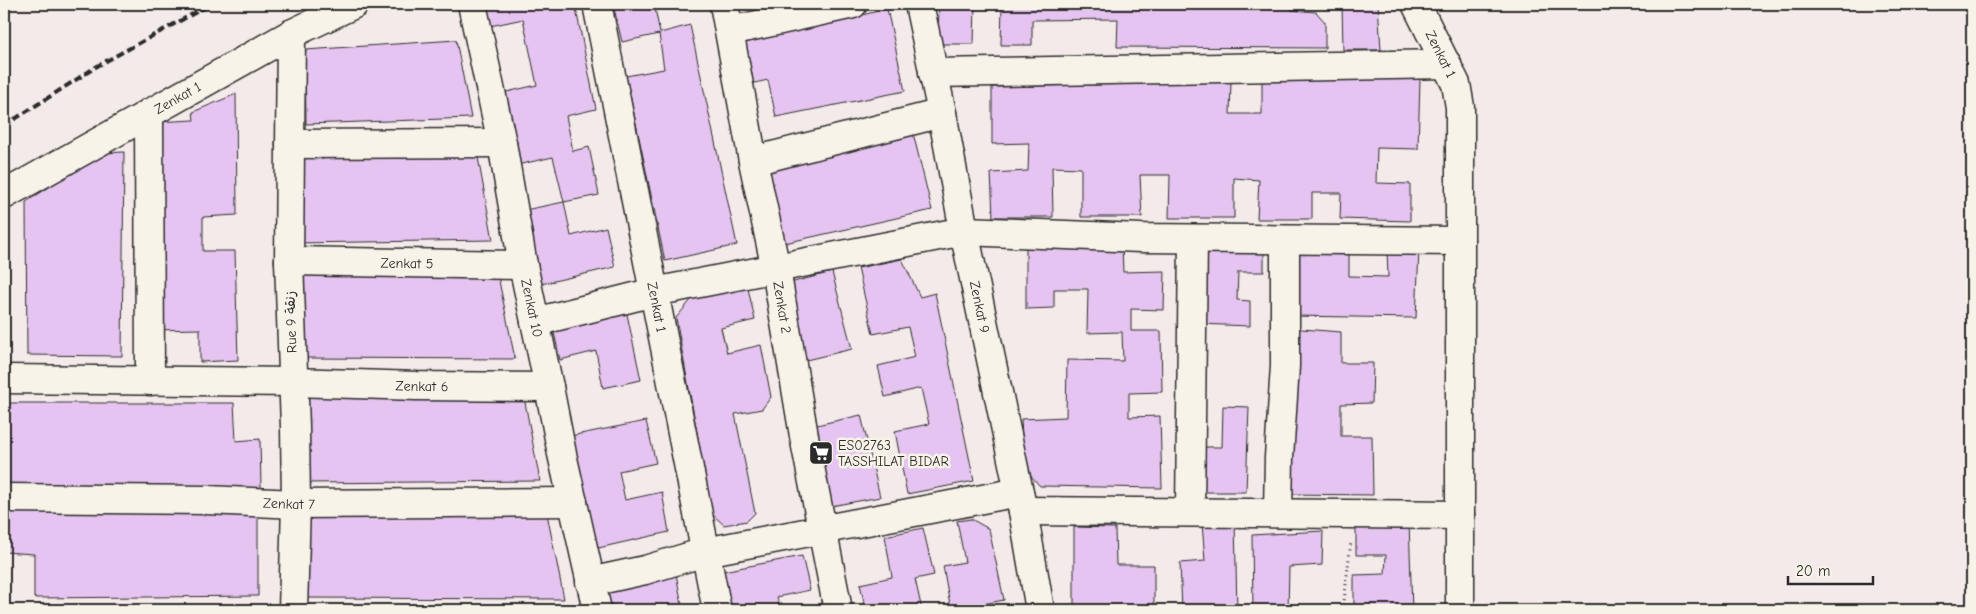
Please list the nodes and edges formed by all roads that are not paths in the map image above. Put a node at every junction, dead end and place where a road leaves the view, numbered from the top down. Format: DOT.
graph roads {
  1 [pos="354,4"];
  2 [pos="472,4"];
  3 [pos="597,4"];
  4 [pos="724,4"];
  5 [pos="852,4"];
  6 [pos="919,4"];
  7 [pos="1416,4"];
  8 [pos="730,31"];
  9 [pos="291,34"];
  10 [pos="1447,64"];
  11 [pos="933,73"];
  12 [pos="149,113"];
  13 [pos="942,113"];
  14 [pos="502,143"];
  15 [pos="290,144"];
  16 [pos="753,161"];
  17 [pos="4,195"];
  18 [pos="964,231"];
  19 [pos="1193,239"];
  20 [pos="1285,240"];
  21 [pos="1460,242"];
  22 [pos="289,261"];
  23 [pos="523,265"];
  24 [pos="776,268"];
  25 [pos="654,292"];
  26 [pos="536,322"];
  27 [pos="4,379"];
  28 [pos="150,380"];
  29 [pos="293,382"];
  30 [pos="549,387"];
  31 [pos="4,498"];
  32 [pos="1021,501"];
  33 [pos="573,502"];
  34 [pos="296,504"];
  35 [pos="1190,512"];
  36 [pos="1278,513"];
  37 [pos="1460,515"];
  38 [pos="822,530"];
  39 [pos="705,552"];
  40 [pos="590,582"];
  41 [pos="293,610"];
  42 [pos="596,610"];
  43 [pos="717,610"];
  44 [pos="838,610"];
  45 [pos="1040,610"];
  46 [pos="1460,610"];
  1 -- 9 [label="street, Zenkat 1"];
  2 -- 14 [label="street, Zenkat 10"];
  3 -- 25 [label="street, Zenkat 1"];
  4 -- 8 [label="street, Zenkat 2"];
  5 -- 8 [label="street"];
  6 -- 11 [label="street, Zenkat 9"];
  7 -- 10 [label="street, Zenkat 1"];
  8 -- 16 [label="street, Zenkat 2"];
  9 -- 12 [label="street, Zenkat 1"];
  9 -- 15 [label="street, Rue 9 زنقة"];
  10 -- 11 [label="street"];
  10 -- 21 [label="street, Zenkat 1"];
  11 -- 13 [label="street, Zenkat 9"];
  12 -- 17 [label="street, Zenkat 1"];
  12 -- 28 [label="street"];
  13 -- 16 [label="street"];
  13 -- 18 [label="street, Zenkat 9"];
  14 -- 15 [label="street"];
  14 -- 23 [label="street, Zenkat 10"];
  15 -- 22 [label="street, Rue 9 زنقة"];
  16 -- 24 [label="street, Zenkat 2"];
  18 -- 19 [label="street"];
  18 -- 24 [label="street"];
  18 -- 32 [label="street, Zenkat 9"];
  19 -- 20 [label="street"];
  19 -- 35 [label="street"];
  20 -- 21 [label="street"];
  20 -- 36 [label="street"];
  21 -- 37 [label="street, Zenkat 1"];
  22 -- 23 [label="street, Zenkat 5"];
  22 -- 29 [label="street, Rue 9 زنقة"];
  23 -- 26 [label="street, Zenkat 10"];
  24 -- 25 [label="street"];
  24 -- 38 [label="street, Zenkat 2"];
  25 -- 26 [label="street"];
  25 -- 39 [label="street, Zenkat 1"];
  26 -- 30 [label="street, Zenkat 10"];
  27 -- 28 [label="street, Zenkat 6"];
  28 -- 29 [label="street, Zenkat 6"];
  29 -- 30 [label="street, Zenkat 6"];
  29 -- 34 [label="street, Rue 9 زنقة"];
  30 -- 33 [label="street, Zenkat 10"];
  31 -- 34 [label="street, Zenkat 7"];
  32 -- 35 [label="street"];
  32 -- 38 [label="street"];
  32 -- 45 [label="street, Zenkat 9"];
  33 -- 34 [label="street, Zenkat 7"];
  33 -- 40 [label="street, Zenkat 10"];
  34 -- 41 [label="street, Rue 9 زنقة"];
  35 -- 36 [label="street"];
  36 -- 37 [label="street"];
  37 -- 46 [label="street, Zenkat 1"];
  38 -- 39 [label="street"];
  38 -- 44 [label="street, Zenkat 2"];
  39 -- 40 [label="street"];
  39 -- 43 [label="street, Zenkat 1"];
  40 -- 42 [label="street, Zenkat 10"];
}
